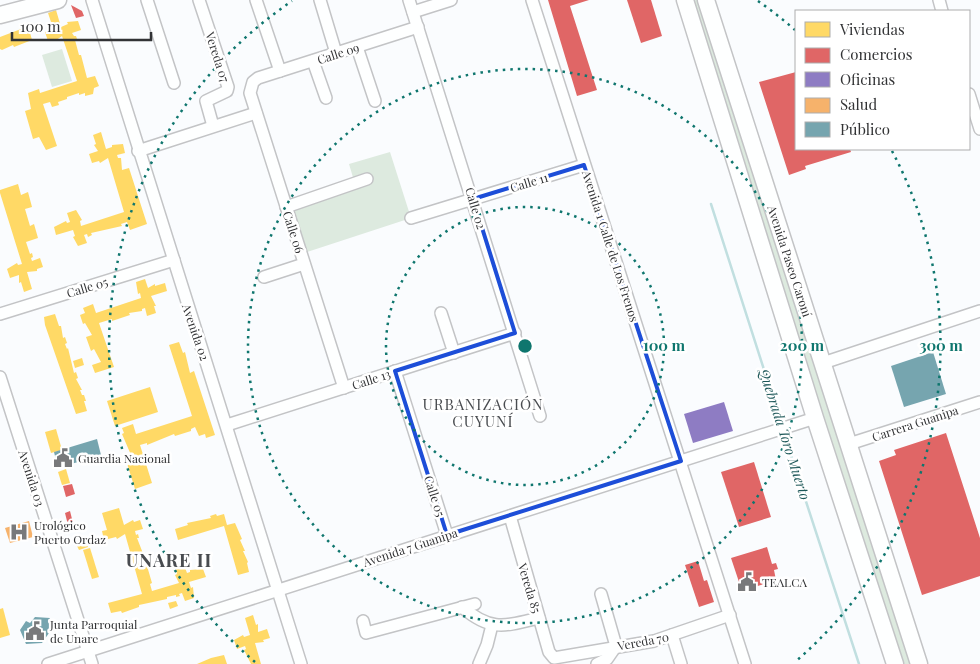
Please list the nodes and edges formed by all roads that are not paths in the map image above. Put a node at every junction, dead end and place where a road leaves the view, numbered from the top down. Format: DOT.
graph roads {
  1 [pos="58,0"];
  2 [pos="92,0"];
  3 [pos="147,0"];
  4 [pos="199,0"];
  5 [pos="256,0"];
  6 [pos="320,0"];
  7 [pos="409,0"];
  8 [pos="452,0"];
  9 [pos="532,0"];
  10 [pos="685,0"];
  11 [pos="706,0"];
  12 [pos="413,12"];
  13 [pos="0,15"];
  14 [pos="418,27"];
  15 [pos="357,46"];
  16 [pos="336,53"];
  17 [pos="313,61"];
  18 [pos="280,71"];
  19 [pos="258,78"];
  20 [pos="174,83"];
  21 [pos="970,97"];
  22 [pos="326,98"];
  23 [pos="375,101"];
  24 [pos="256,113"];
  25 [pos="213,126"];
  26 [pos="980,129"];
  27 [pos="138,151"];
  28 [pos="584,165"];
  29 [pos="366,180"];
  30 [pos="473,199"];
  31 [pos="286,207"];
  32 [pos="411,218"];
  33 [pos="174,260"];
  34 [pos="304,264"];
  35 [pos="264,277"];
  36 [pos="980,311"];
  37 [pos="441,313"];
  38 [pos="0,314"];
  39 [pos="515,333"];
  40 [pos="454,352"];
  41 [pos="823,363"];
  42 [pos="395,371"];
  43 [pos="0,377"];
  44 [pos="344,388"];
  45 [pos="2,392"];
  46 [pos="980,402"];
  47 [pos="540,416"];
  48 [pos="815,418"];
  49 [pos="227,424"];
  50 [pos="849,444"];
  51 [pos="681,461"];
  52 [pos="510,516"];
  53 [pos="447,535"];
  54 [pos="279,590"];
  55 [pos="601,594"];
  56 [pos="475,604"];
  57 [pos="462,607"];
  58 [pos="730,615"];
  59 [pos="539,618"];
  60 [pos="363,621"];
  61 [pos="492,625"];
  62 [pos="672,635"];
  63 [pos="616,646"];
  64 [pos="88,651"];
  65 [pos="554,658"];
  66 [pos="48,664"];
  67 [pos="92,664"];
  68 [pos="302,664"];
  69 [pos="479,664"];
  70 [pos="597,664"];
  71 [pos="681,664"];
  72 [pos="745,664"];
  73 [pos="895,664"];
  74 [pos="919,664"];
  1 -- 13 [label="street"];
  2 -- 27 [label="street, Avenida 02"];
  3 -- 20 [label="street"];
  4 -- 25 [label="street, Vereda 07"];
  5 -- 18 [label="street"];
  6 -- 16 [label="street"];
  7 -- 12 [label="street, Calle 02"];
  8 -- 12 [label="street"];
  9 -- 28 [label="street, Avenida 1 Calle de Los Frenos"];
  10 -- 48 [label="street, Avenida Paseo Caroní"];
  11 -- 41 [label="street, Avenida Paseo Caroní"];
  12 -- 14 [label="street, Calle 02"];
  14 -- 15 [label="street, Calle 09"];
  14 -- 30 [label="street, Calle 02"];
  15 -- 16 [label="street, Calle 09"];
  15 -- 23 [label="street"];
  16 -- 17 [label="street, Calle 09"];
  17 -- 18 [label="street, Calle 09"];
  17 -- 22 [label="street"];
  18 -- 19 [label="street, Calle 09"];
  19 -- 24 [label="street, Calle 06"];
  21 -- 26 [label="street"];
  24 -- 25 [label="street"];
  24 -- 31 [label="street, Calle 06"];
  25 -- 27 [label="street"];
  27 -- 33 [label="street, Avenida 02"];
  28 -- 30 [label="street, Calle 11"];
  28 -- 51 [label="street, Avenida 1 Calle de Los Frenos"];
  29 -- 31 [label="street"];
  30 -- 32 [label="street, Calle 11"];
  30 -- 39 [label="street, Calle 02"];
  31 -- 34 [label="street, Calle 06"];
  33 -- 38 [label="street, Calle 05"];
  33 -- 49 [label="street, Avenida 02"];
  34 -- 35 [label="street"];
  34 -- 44 [label="street, Calle 06"];
  36 -- 41 [label="street"];
  37 -- 40 [label="street"];
  39 -- 40 [label="street, Calle 13"];
  39 -- 47 [label="street, Calle 02"];
  40 -- 42 [label="street, Calle 13"];
  41 -- 50 [label="street, Avenida Paseo Caroní"];
  42 -- 44 [label="street, Calle 13"];
  42 -- 53 [label="street, Calle 05"];
  43 -- 45 [label="street, Avenida 03"];
  44 -- 49 [label="street, Calle 13"];
  45 -- 64 [label="street, Avenida 03"];
  46 -- 50 [label="street, Carrera Guanipa"];
  48 -- 51 [label="street, Avenida 7 Guanipa"];
  48 -- 73 [label="street, Avenida Paseo Caroní"];
  49 -- 54 [label="street, Avenida 02"];
  50 -- 74 [label="street, Avenida Paseo Caroní"];
  51 -- 52 [label="street, Avenida 7 Guanipa"];
  51 -- 58 [label="street, Avenida 1 Calle de Los Frenos"];
  52 -- 53 [label="street, Avenida 7 Guanipa"];
  52 -- 59 [label="street, Vereda 85"];
  53 -- 54 [label="street, Avenida 7 Guanipa"];
  54 -- 64 [label="street, Avenida 7 Guanipa"];
  54 -- 68 [label="street, Avenida 02"];
  55 -- 63 [label="street"];
  56 -- 57 [label="street"];
  57 -- 60 [label="street"];
  57 -- 61 [label="street"];
  58 -- 62 [label="street, Vereda 70"];
  58 -- 72 [label="street, Avenida 1 Calle de Los Frenos"];
  59 -- 61 [label="street"];
  59 -- 65 [label="street, Vereda 85"];
  61 -- 69 [label="street"];
  62 -- 63 [label="street, Vereda 70"];
  62 -- 71 [label="street"];
  63 -- 65 [label="street, Vereda 70"];
  63 -- 70 [label="street"];
  64 -- 66 [label="street, Avenida 7 Guanipa"];
  64 -- 67 [label="street, Avenida 03"];
}
